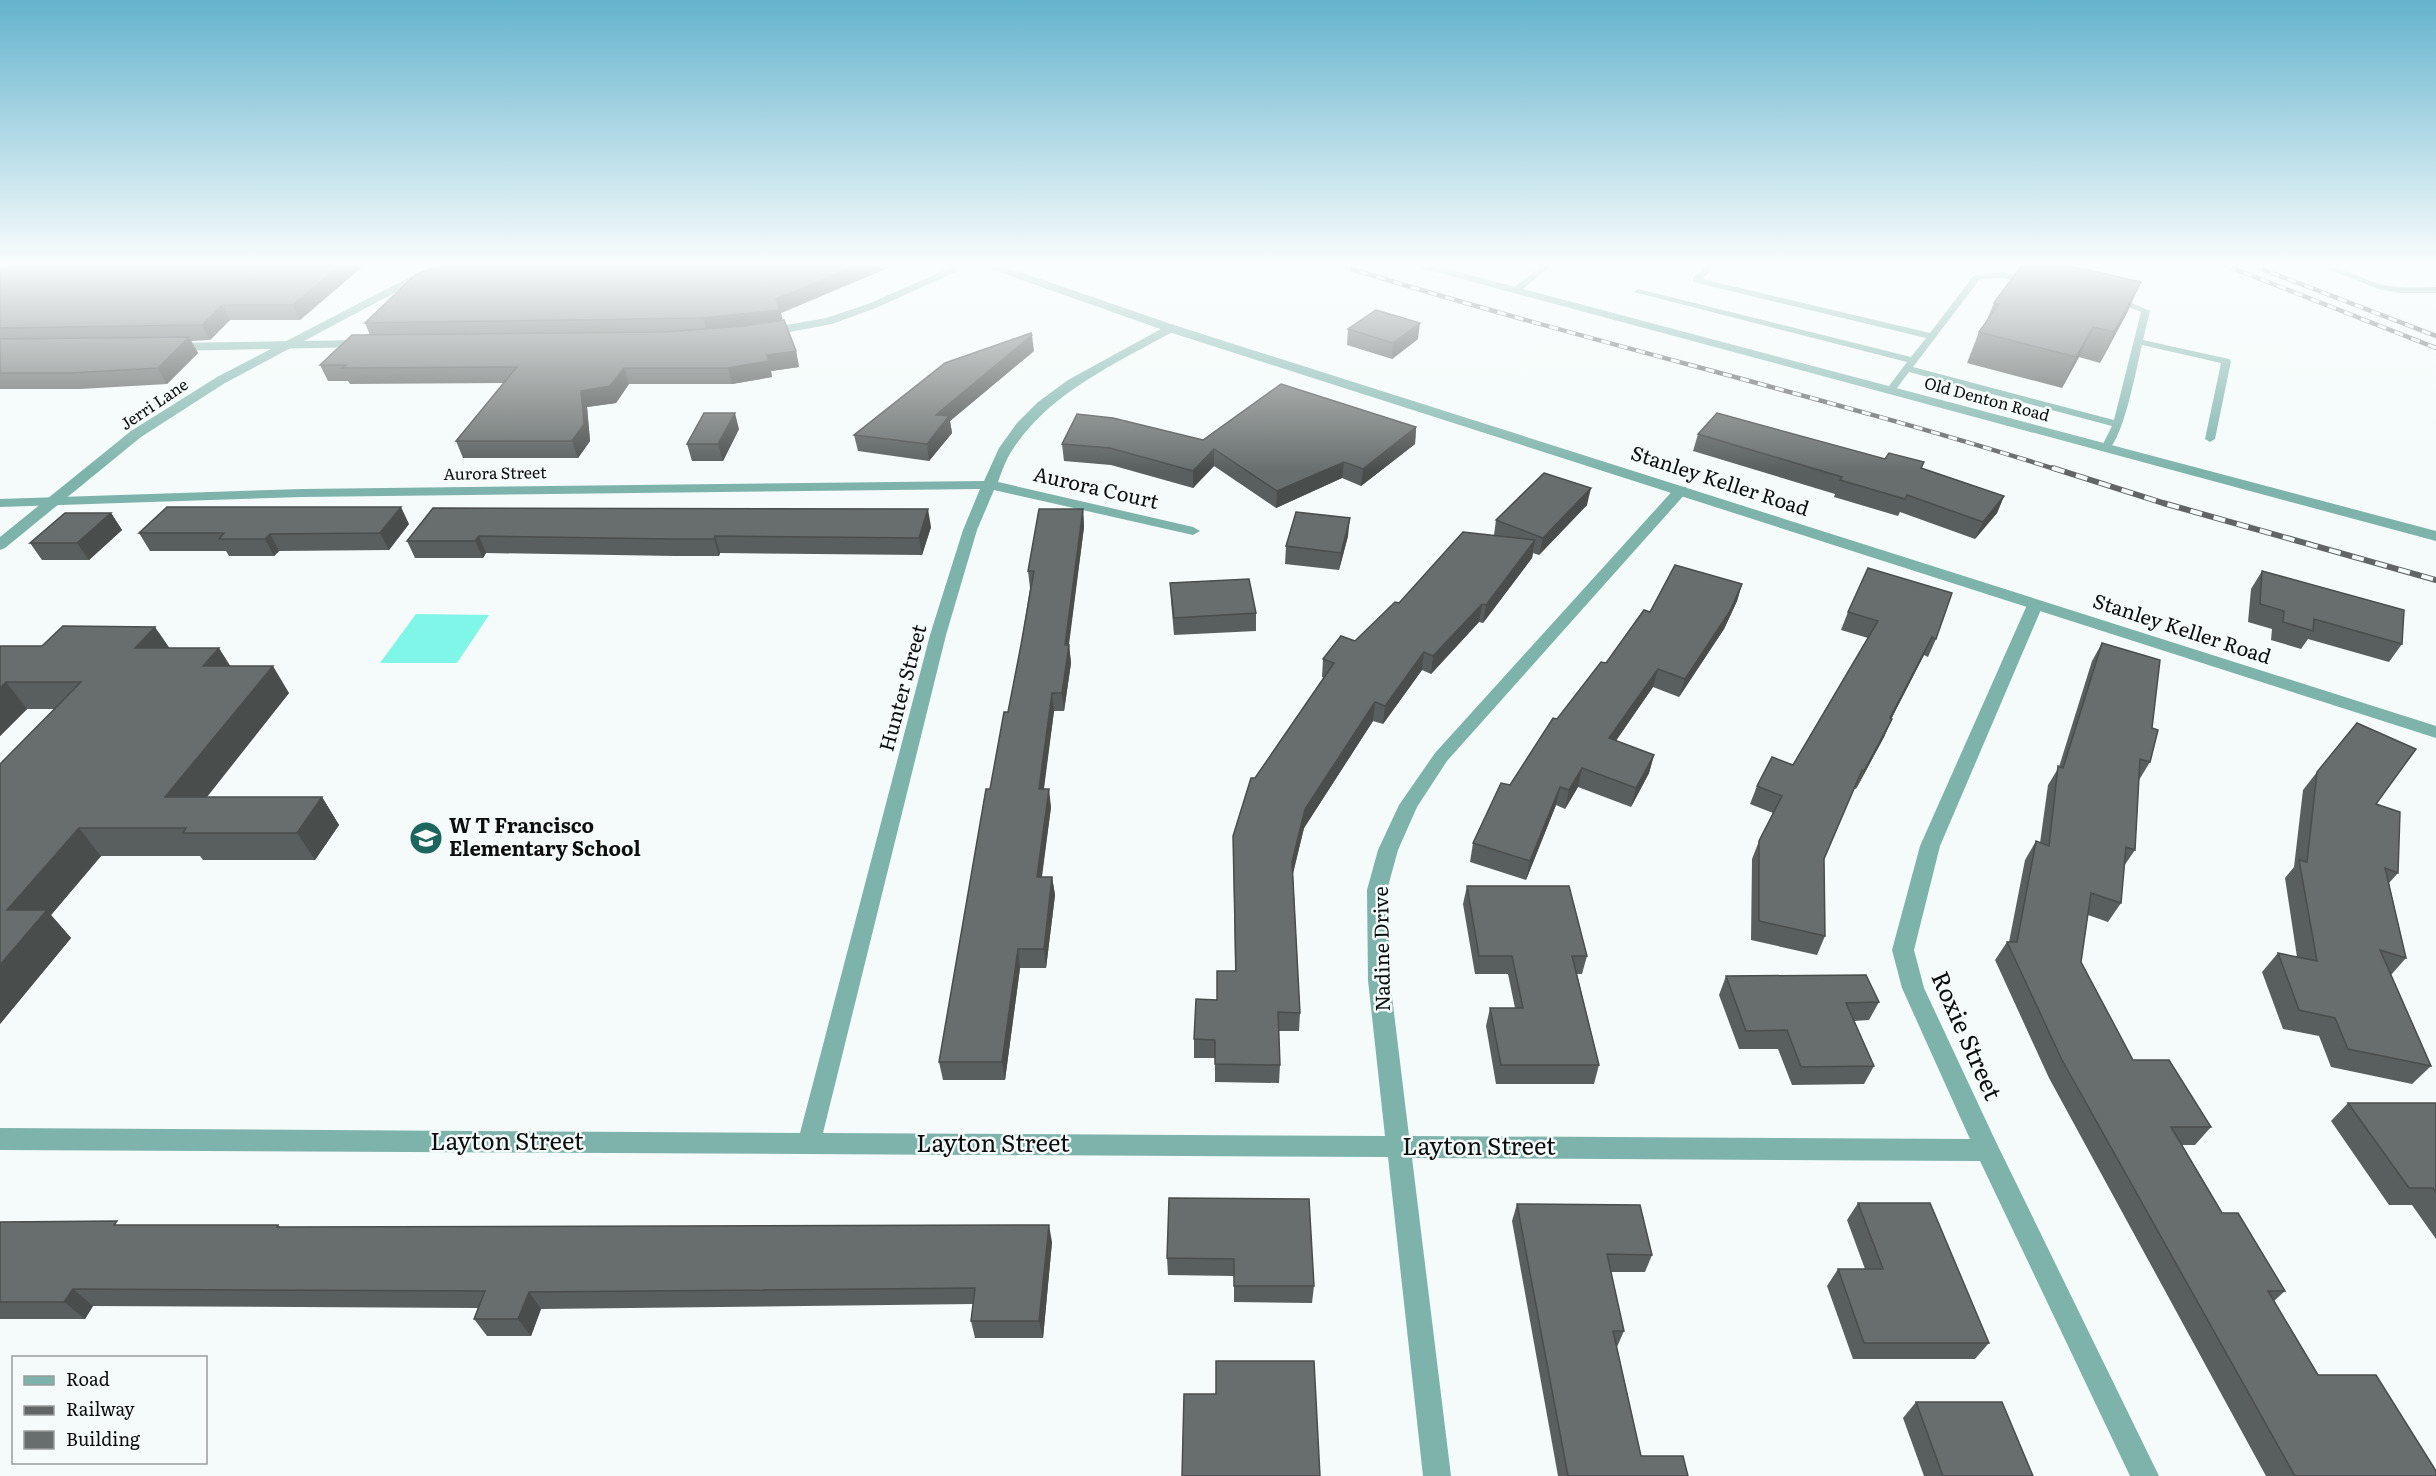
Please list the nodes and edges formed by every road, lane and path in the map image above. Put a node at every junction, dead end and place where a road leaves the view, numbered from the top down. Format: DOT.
graph roads {
  1 [pos="311,335"];
  2 [pos="1158,335"];
  3 [pos="1192,335"];
  4 [pos="1684,335"];
  5 [pos="1798,335"];
  6 [pos="1926,335"];
  7 [pos="2140,335"];
  8 [pos="1931,336"];
  9 [pos="2138,341"];
  10 [pos="374,344"];
  11 [pos="292,345"];
  12 [pos="155,348"];
  13 [pos="1911,365"];
  14 [pos="1891,390"];
  15 [pos="2118,424"];
  16 [pos="2210,439"];
  17 [pos="2106,448"];
  18 [pos="990,485"];
  19 [pos="1681,490"];
  20 [pos="54,501"];
  21 [pos="0,503"];
  22 [pos="1193,531"];
  23 [pos="2436,536"];
  24 [pos="0,545"];
  25 [pos="2035,605"];
  26 [pos="2436,732"];
  27 [pos="0,1139"];
  28 [pos="809,1143"];
  29 [pos="1398,1146"];
  30 [pos="1987,1150"];
  31 [pos="1437,1476"];
  32 [pos="2145,1476"];
  1 -- 11 [label="street, Jerri Lane"];
  2 -- 18 [label="street, Hunter Street"];
  3 -- 19 [label="street, Stanley Keller Road"];
  4 -- 14 [label="street, Old Denton Road"];
  5 -- 13 [label="lane"];
  6 -- 8 [label="lane"];
  7 -- 9 [label="lane"];
  8 -- 13 [label="lane"];
  9 -- 15 [label="lane"];
  9 -- 16 [label="lane"];
  10 -- 11 [label="street"];
  11 -- 12 [label="street"];
  11 -- 20 [label="street, Jerri Lane"];
  13 -- 14 [label="lane"];
  13 -- 15 [label="lane"];
  14 -- 17 [label="street, Old Denton Road"];
  15 -- 17 [label="lane"];
  17 -- 23 [label="street, Old Denton Road"];
  18 -- 20 [label="street, Aurora Street"];
  18 -- 22 [label="street, Aurora Court"];
  18 -- 28 [label="street, Hunter Street"];
  19 -- 25 [label="street, Stanley Keller Road"];
  19 -- 29 [label="street, Nadine Drive"];
  20 -- 21 [label="street, Aurora Street"];
  20 -- 24 [label="street, Jerri Lane"];
  25 -- 26 [label="street, Stanley Keller Road"];
  25 -- 30 [label="street, Roxie Street"];
  27 -- 28 [label="street, Layton Street"];
  28 -- 29 [label="street, Layton Street"];
  29 -- 30 [label="street, Layton Street"];
  29 -- 31 [label="street, Nadine Drive"];
  30 -- 32 [label="street, Roxie Street"];
}
